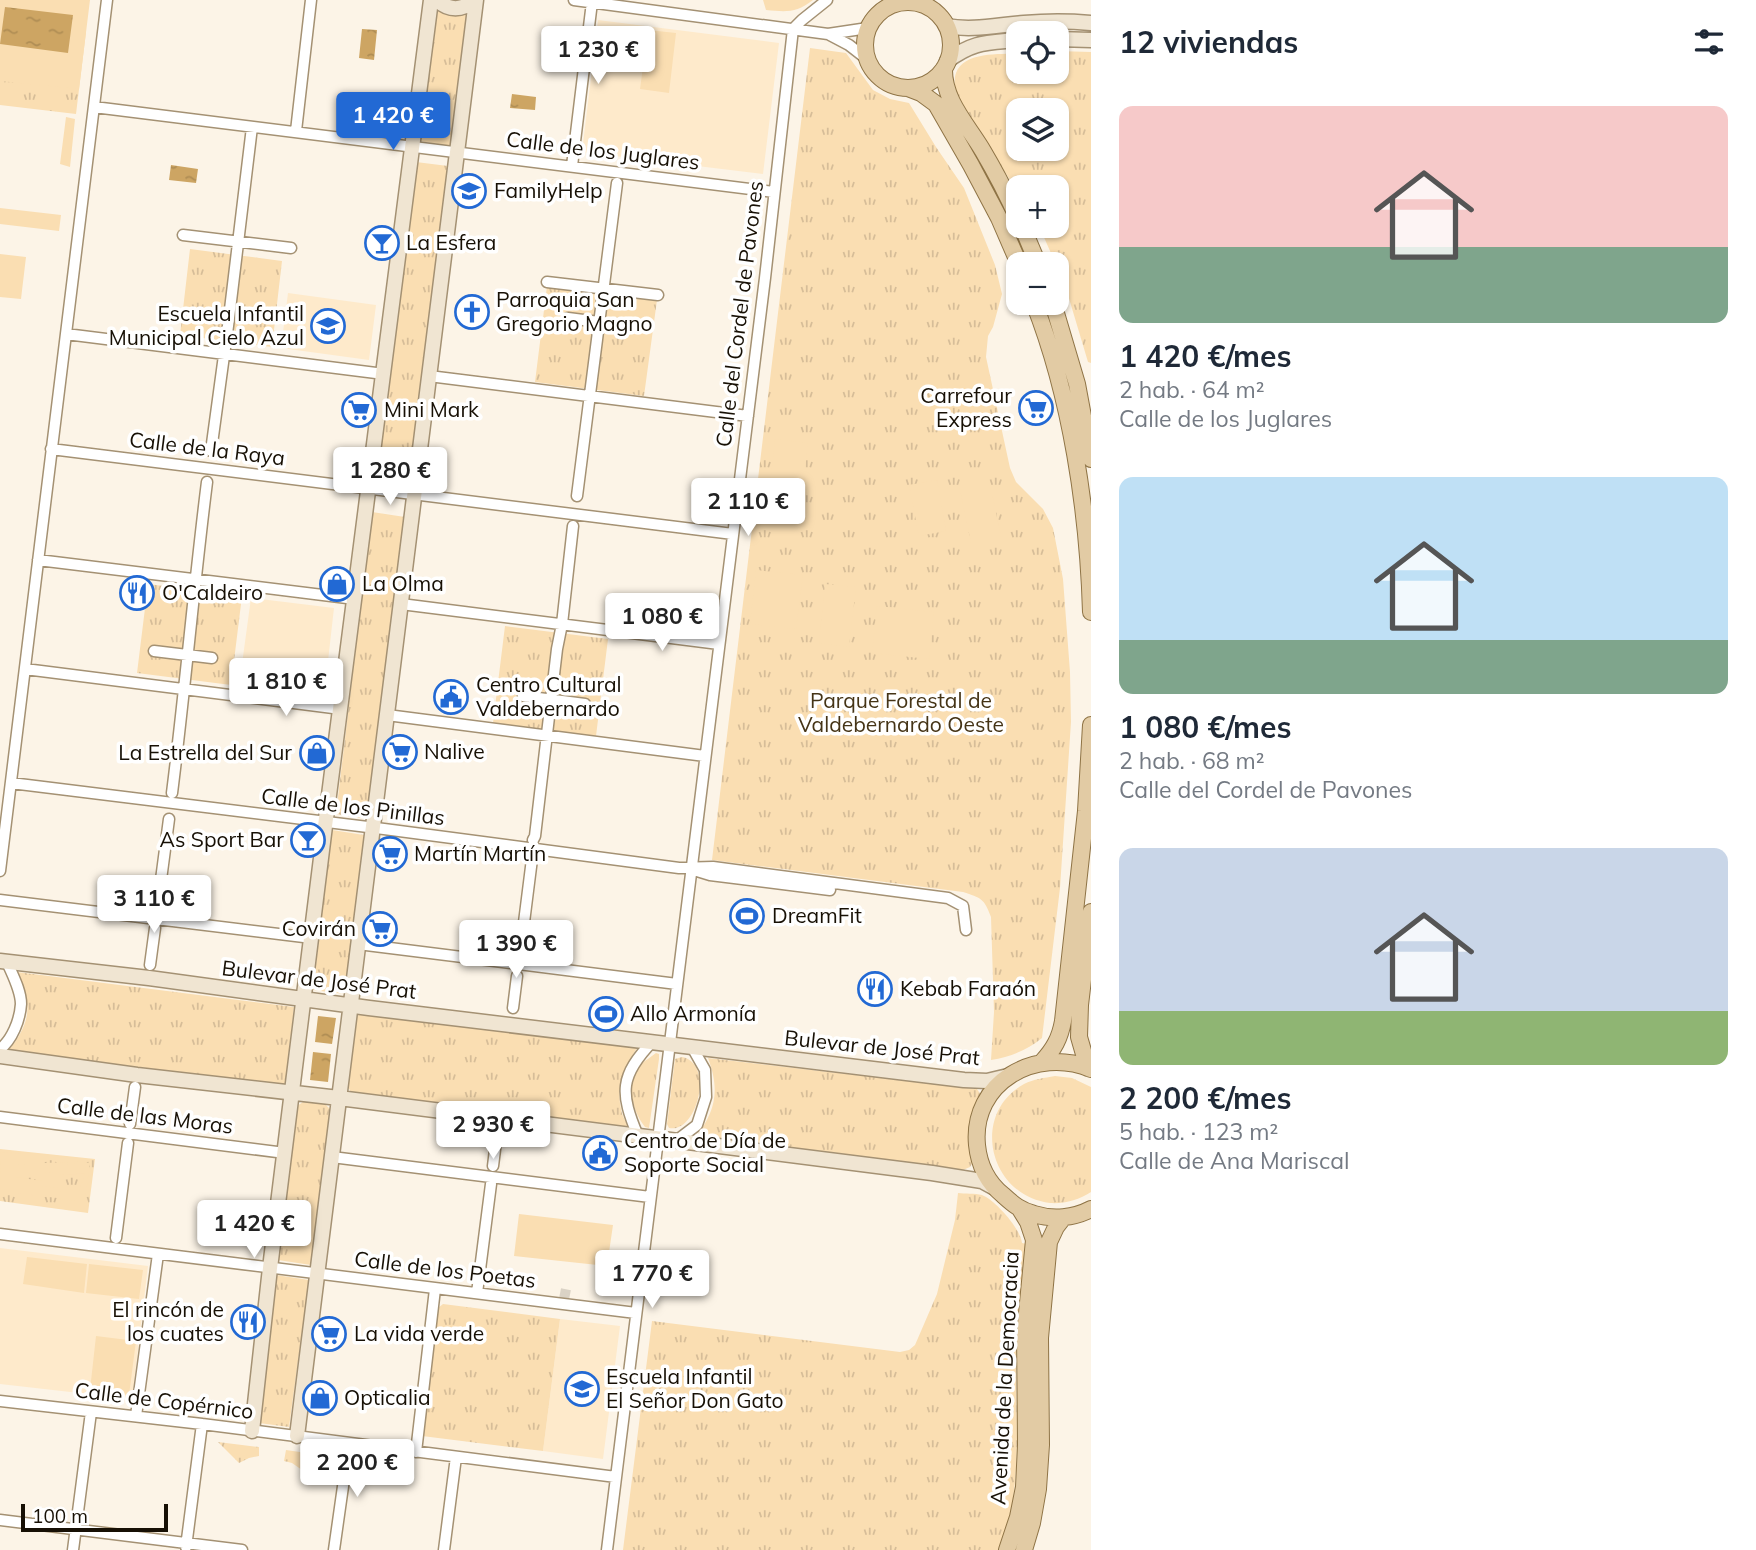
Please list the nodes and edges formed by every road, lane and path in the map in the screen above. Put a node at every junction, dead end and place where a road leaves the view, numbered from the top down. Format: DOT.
graph roads {
  1 [pos="107,0"];
  2 [pos="311,0"];
  3 [pos="431,0"];
  4 [pos="437,0"];
  5 [pos="475,0"];
  6 [pos="575,0"];
  7 [pos="827,0"];
  8 [pos="870,0"];
  9 [pos="904,1"];
  10 [pos="592,2"];
  11 [pos="1091,23"];
  12 [pos="870,25"];
  13 [pos="946,26"];
  14 [pos="793,29"];
  15 [pos="828,34"];
  16 [pos="1069,39"];
  17 [pos="1091,40"];
  18 [pos="1006,41"];
  19 [pos="866,59"];
  20 [pos="946,65"];
  21 [pos="908,88"];
  22 [pos="94,107"];
  23 [pos="252,127"];
  24 [pos="296,131"];
  25 [pos="412,146"];
  26 [pos="457,151"];
  27 [pos="572,166"];
  28 [pos="617,183"];
  29 [pos="774,192"];
  30 [pos="1006,196"];
  31 [pos="183,235"];
  32 [pos="238,242"];
  33 [pos="292,248"];
  34 [pos="1013,252"];
  35 [pos="547,282"];
  36 [pos="604,289"];
  37 [pos="658,295"];
  38 [pos="1039,315"];
  39 [pos="1057,315"];
  40 [pos="568,318"];
  41 [pos="598,322"];
  42 [pos="630,327"];
  43 [pos="66,334"];
  44 [pos="223,354"];
  45 [pos="384,374"];
  46 [pos="429,376"];
  47 [pos="589,396"];
  48 [pos="748,416"];
  49 [pos="51,449"];
  50 [pos="211,451"];
  51 [pos="1091,459"];
  52 [pos="207,482"];
  53 [pos="369,489"];
  54 [pos="414,494"];
  55 [pos="577,496"];
  56 [pos="573,526"];
  57 [pos="733,534"];
  58 [pos="38,560"];
  59 [pos="195,580"];
  60 [pos="355,599"];
  61 [pos="401,604"];
  62 [pos="1091,612"];
  63 [pos="562,624"];
  64 [pos="719,644"];
  65 [pos="154,651"];
  66 [pos="189,654"];
  67 [pos="212,658"];
  68 [pos="25,669"];
  69 [pos="185,689"];
  70 [pos="523,696"];
  71 [pos="551,699"];
  72 [pos="584,704"];
  73 [pos="341,709"];
  74 [pos="387,715"];
  75 [pos="1091,725"];
  76 [pos="547,736"];
  77 [pos="705,756"];
  78 [pos="11,783"];
  79 [pos="172,793"];
  80 [pos="169,819"];
  81 [pos="327,823"];
  82 [pos="373,829"];
  83 [pos="533,840"];
  84 [pos="532,859"];
  85 [pos="691,869"];
  86 [pos="0,871"];
  87 [pos="0,900"];
  88 [pos="158,910"];
  89 [pos="1091,912"];
  90 [pos="155,928"];
  91 [pos="312,939"];
  92 [pos="358,944"];
  93 [pos="520,954"];
  94 [pos="4,961"];
  95 [pos="150,965"];
  96 [pos="517,976"];
  97 [pos="677,984"];
  98 [pos="304,999"];
  99 [pos="351,1005"];
  100 [pos="513,1008"];
  101 [pos="653,1041"];
  102 [pos="670,1043"];
  103 [pos="692,1047"];
  104 [pos="0,1049"];
  105 [pos="0,1056"];
  106 [pos="1042,1062"];
  107 [pos="1090,1069"];
  108 [pos="1008,1076"];
  109 [pos="135,1087"];
  110 [pos="292,1093"];
  111 [pos="339,1098"];
  112 [pos="0,1117"];
  113 [pos="130,1124"];
  114 [pos="498,1125"];
  115 [pos="638,1136"];
  116 [pos="657,1138"];
  117 [pos="676,1141"];
  118 [pos="128,1143"];
  119 [pos="285,1153"];
  120 [pos="332,1157"];
  121 [pos="493,1167"];
  122 [pos="491,1184"];
  123 [pos="993,1188"];
  124 [pos="650,1197"];
  125 [pos="1020,1209"];
  126 [pos="1091,1209"];
  127 [pos="1063,1218"];
  128 [pos="0,1234"];
  129 [pos="116,1238"];
  130 [pos="158,1254"];
  131 [pos="270,1268"];
  132 [pos="317,1274"];
  133 [pos="435,1289"];
  134 [pos="477,1293"];
  135 [pos="636,1313"];
  136 [pos="0,1401"];
  137 [pos="91,1412"];
  138 [pos="136,1416"];
  139 [pos="202,1424"];
  140 [pos="252,1431"];
  141 [pos="297,1436"];
  142 [pos="349,1444"];
  143 [pos="416,1452"];
  144 [pos="456,1457"];
  145 [pos="616,1477"];
  146 [pos="0,1520"];
  147 [pos="76,1530"];
  148 [pos="187,1546"];
  149 [pos="73,1550"];
  150 [pos="242,1550"];
  151 [pos="334,1550"];
  152 [pos="444,1550"];
  153 [pos="607,1550"];
  154 [pos="1007,1550"];
  155 [pos="1024,1550"];
  1 -- 22 [label="street"];
  2 -- 24 [label="street"];
  3 -- 25 [label="street"];
  4 -- 5 [label="street"];
  5 -- 26 [label="street"];
  6 -- 10 [label="street"];
  7 -- 14 [label="street"];
  8 -- 12 [label="main road"];
  9 -- 12 [label="main road"];
  9 -- 13 [label="main road"];
  10 -- 14 [label="street"];
  10 -- 27 [label="street"];
  11 -- 13 [label="street"];
  12 -- 15 [label="street"];
  12 -- 19 [label="main road"];
  13 -- 20 [label="main road"];
  14 -- 15 [label="street"];
  14 -- 29 [label="street, Calle del Cordel de Pavones"];
  15 -- 19 [label="street"];
  16 -- 17 [label="street"];
  18 -- 20 [label="street"];
  19 -- 21 [label="main road"];
  20 -- 21 [label="main road"];
  20 -- 30 [label="main road"];
  21 -- 34 [label="main road"];
  22 -- 23 [label="street, Calle de los Juglares"];
  22 -- 43 [label="street"];
  23 -- 24 [label="street, Calle de los Juglares"];
  23 -- 32 [label="street"];
  24 -- 25 [label="street, Calle de los Juglares"];
  25 -- 26 [label="street, Calle de los Juglares"];
  25 -- 45 [label="street"];
  26 -- 27 [label="street, Calle de los Juglares"];
  26 -- 46 [label="street"];
  27 -- 29 [label="street, Calle de los Juglares"];
  28 -- 36 [label="street"];
  29 -- 48 [label="street, Calle del Cordel de Pavones"];
  31 -- 32 [label="street"];
  32 -- 33 [label="street"];
  32 -- 44 [label="street"];
  35 -- 36 [label="street"];
  36 -- 37 [label="street"];
  36 -- 41 [label="street"];
  38 -- 62 [label="main road"];
  39 -- 51 [label="main road"];
  40 -- 41 [label="street"];
  41 -- 42 [label="street"];
  41 -- 47 [label="street"];
  43 -- 44 [label="street"];
  43 -- 49 [label="street"];
  44 -- 45 [label="street"];
  44 -- 50 [label="street"];
  45 -- 53 [label="street"];
  46 -- 47 [label="street"];
  46 -- 54 [label="street"];
  47 -- 48 [label="street"];
  47 -- 55 [label="street"];
  48 -- 57 [label="street, Calle del Cordel de Pavones"];
  49 -- 53 [label="street, Calle de la Raya"];
  49 -- 58 [label="street"];
  52 -- 59 [label="street"];
  53 -- 54 [label="street, Calle de la Raya"];
  53 -- 60 [label="street"];
  54 -- 57 [label="street, Calle de la Raya"];
  54 -- 61 [label="street"];
  56 -- 63 [label="street"];
  57 -- 64 [label="street, Calle del Cordel de Pavones"];
  58 -- 59 [label="street"];
  58 -- 68 [label="street"];
  59 -- 60 [label="street"];
  59 -- 66 [label="street"];
  60 -- 73 [label="street"];
  61 -- 63 [label="street"];
  61 -- 74 [label="street"];
  63 -- 64 [label="street"];
  63 -- 71 [label="street"];
  64 -- 77 [label="street, Calle del Cordel de Pavones"];
  65 -- 66 [label="street"];
  66 -- 67 [label="street"];
  66 -- 69 [label="street"];
  68 -- 69 [label="street"];
  68 -- 78 [label="street"];
  69 -- 73 [label="street"];
  69 -- 79 [label="street"];
  70 -- 71 [label="street"];
  71 -- 72 [label="street"];
  71 -- 76 [label="street"];
  73 -- 81 [label="street"];
  74 -- 76 [label="street"];
  74 -- 82 [label="street"];
  75 -- 106 [label="main road"];
  76 -- 77 [label="street"];
  76 -- 83 [label="street"];
  77 -- 85 [label="street, Calle del Cordel de Pavones"];
  78 -- 81 [label="street, Calle de los Pinillas"];
  78 -- 86 [label="street"];
  80 -- 88 [label="street"];
  81 -- 82 [label="street, Calle de los Pinillas"];
  81 -- 91 [label="street"];
  82 -- 85 [label="street, Calle de los Pinillas"];
  82 -- 92 [label="street"];
  84 -- 93 [label="street"];
  85 -- 85 [label="street, Calle de los Pinillas"];
  85 -- 97 [label="street, Calle del Cordel de Pavones"];
  87 -- 91 [label="street"];
  89 -- 107 [label="main road"];
  90 -- 95 [label="street"];
  91 -- 98 [label="street"];
  92 -- 97 [label="street"];
  92 -- 99 [label="street"];
  94 -- 98 [label="street, Bulevar de José Prat"];
  94 -- 104 [label="street"];
  96 -- 100 [label="street"];
  97 -- 102 [label="street, Calle del Cordel de Pavones"];
  98 -- 99 [label="street, Bulevar de José Prat"];
  98 -- 110 [label="street"];
  99 -- 101 [label="street, Bulevar de José Prat"];
  99 -- 111 [label="street"];
  101 -- 102 [label="street, Bulevar de José Prat"];
  101 -- 115 [label="street"];
  102 -- 103 [label="street, Bulevar de José Prat"];
  102 -- 116 [label="street, Calle del Cordel de Pavones"];
  103 -- 108 [label="street, Bulevar de José Prat"];
  103 -- 117 [label="street"];
  105 -- 110 [label="street"];
  106 -- 107 [label="main road"];
  106 -- 108 [label="main road"];
  108 -- 123 [label="main road"];
  109 -- 113 [label="street"];
  110 -- 111 [label="street"];
  110 -- 119 [label="street"];
  111 -- 115 [label="street"];
  111 -- 120 [label="street"];
  112 -- 119 [label="street, Calle de las Moras"];
  114 -- 121 [label="street"];
  115 -- 116 [label="street"];
  116 -- 117 [label="street"];
  116 -- 124 [label="street, Calle del Cordel de Pavones"];
  117 -- 123 [label="street"];
  118 -- 129 [label="street"];
  119 -- 131 [label="street"];
  120 -- 124 [label="street"];
  120 -- 132 [label="street"];
  122 -- 134 [label="street"];
  123 -- 125 [label="main road"];
  124 -- 135 [label="street, Calle del Cordel de Pavones"];
  125 -- 127 [label="main road"];
  125 -- 154 [label="main road, Avenida de la Democracia"];
  126 -- 127 [label="main road"];
  127 -- 155 [label="main road, Avenida de la Democracia"];
  128 -- 130 [label="street, Calle de los Poetas"];
  130 -- 131 [label="street, Calle de los Poetas"];
  130 -- 138 [label="street"];
  131 -- 132 [label="street, Calle de los Poetas"];
  131 -- 140 [label="street"];
  132 -- 133 [label="street, Calle de los Poetas"];
  132 -- 141 [label="street"];
  133 -- 134 [label="street, Calle de los Poetas"];
  133 -- 143 [label="street"];
  134 -- 135 [label="street, Calle de los Poetas"];
  135 -- 145 [label="street, Calle del Cordel de Pavones"];
  136 -- 137 [label="street, Calle de Copérnico"];
  137 -- 138 [label="street, Calle de Copérnico"];
  137 -- 147 [label="street"];
  138 -- 139 [label="street, Calle de Copérnico"];
  139 -- 140 [label="street, Calle de Copérnico"];
  139 -- 148 [label="street"];
  140 -- 141 [label="street, Calle de Copérnico"];
  141 -- 142 [label="street, Calle de Copérnico"];
  142 -- 143 [label="street, Calle de Copérnico"];
  142 -- 151 [label="street"];
  143 -- 144 [label="street, Calle de Copérnico"];
  144 -- 145 [label="street, Calle de Copérnico"];
  144 -- 152 [label="street"];
  145 -- 153 [label="street, Calle del Cordel de Pavones"];
  146 -- 147 [label="street"];
  147 -- 148 [label="street"];
  147 -- 149 [label="street"];
  148 -- 150 [label="street"];
}
